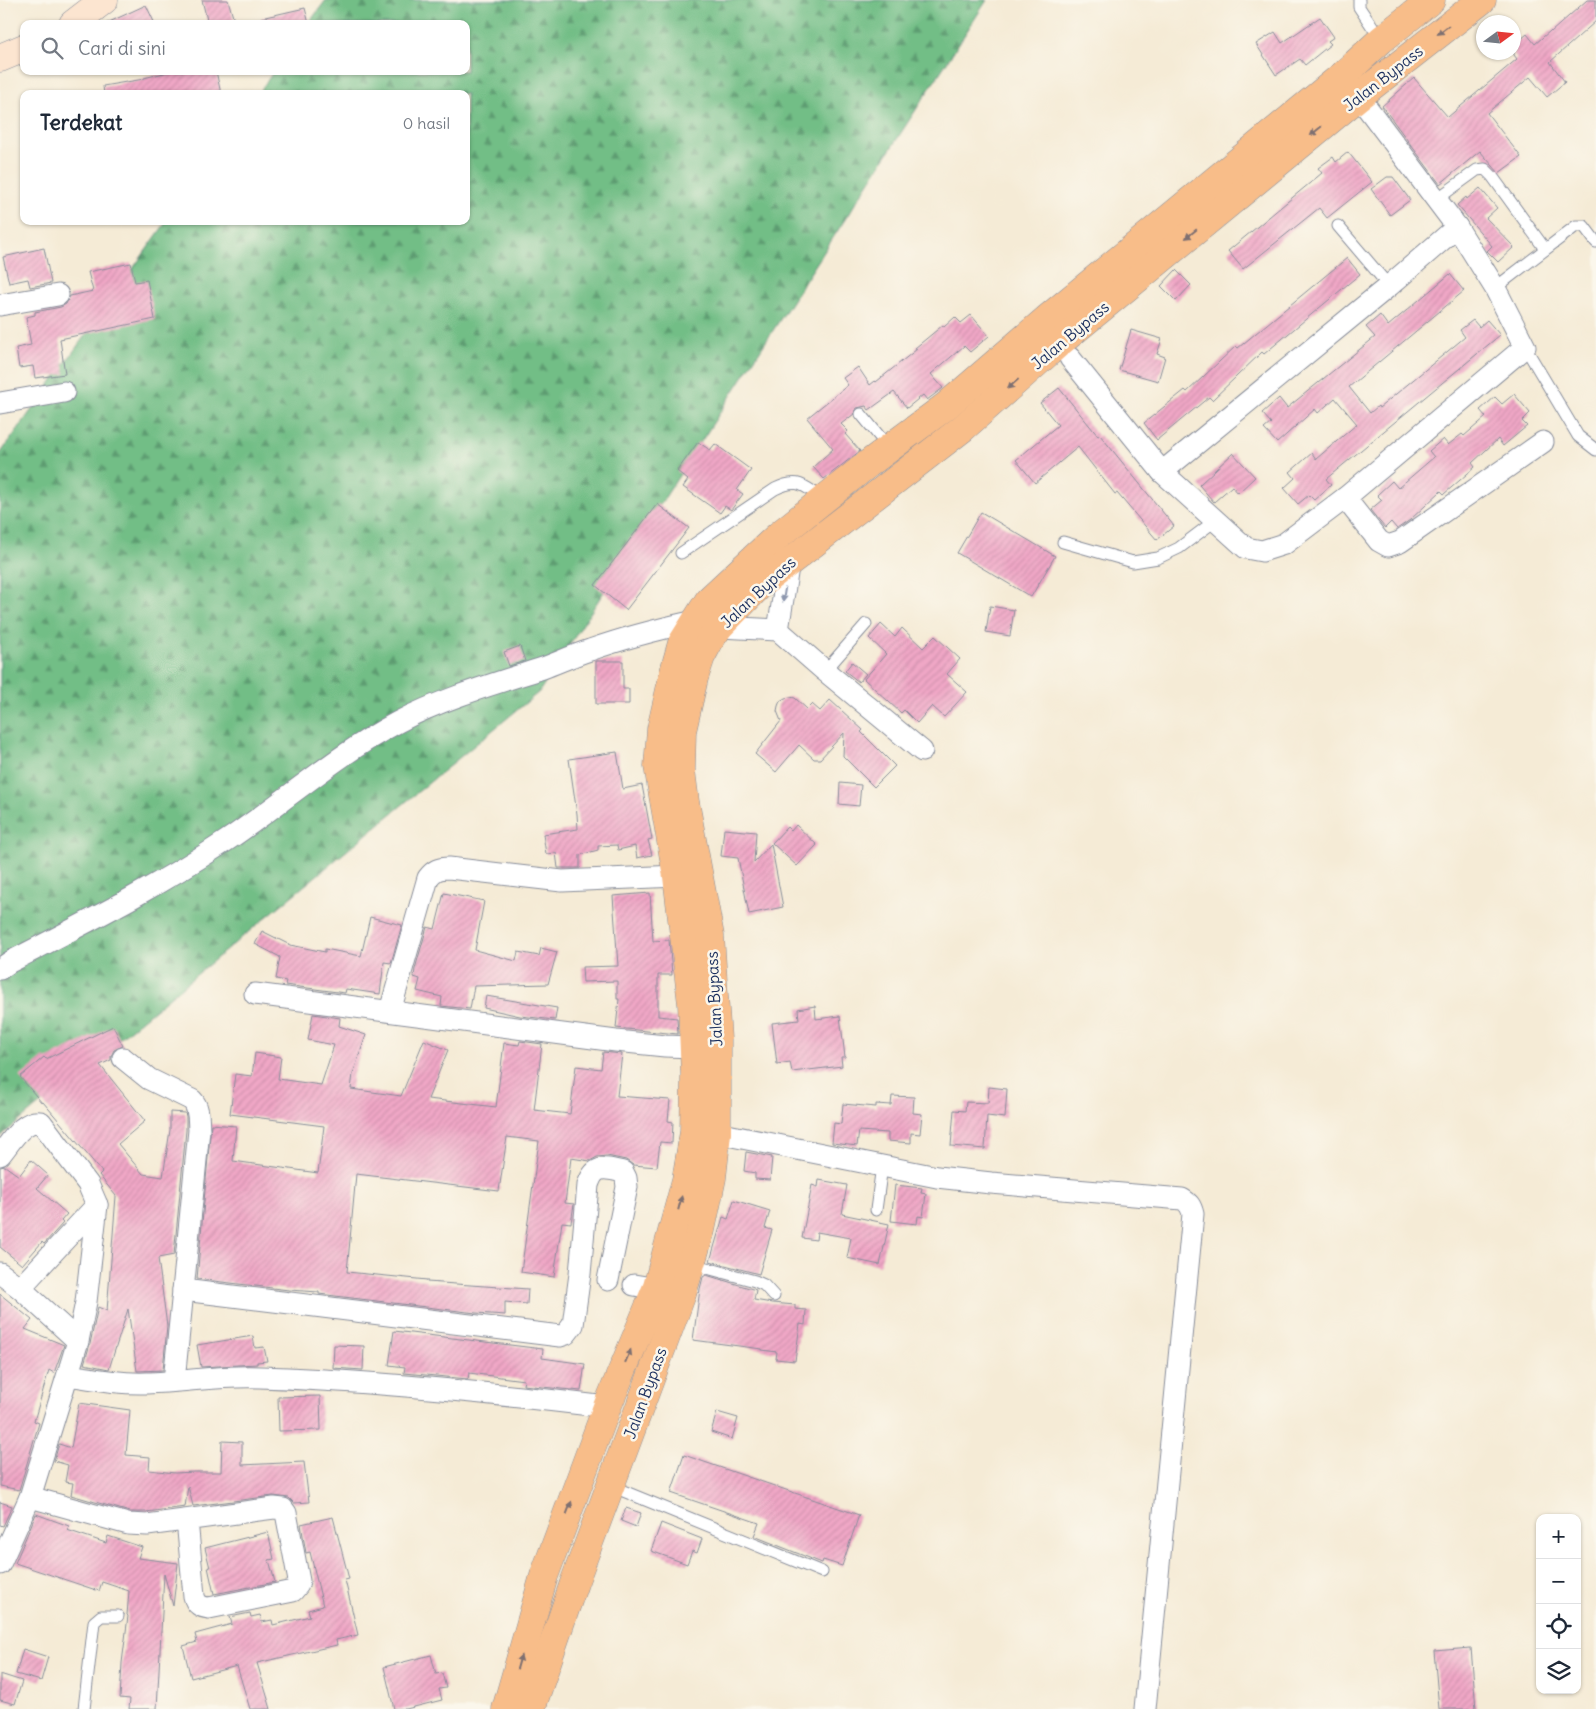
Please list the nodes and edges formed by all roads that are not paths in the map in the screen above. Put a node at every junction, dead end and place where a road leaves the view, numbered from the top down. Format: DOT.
graph roads {
  1 [pos="104,0"];
  2 [pos="1358,0"];
  3 [pos="1430,0"];
  4 [pos="1482,0"];
  5 [pos="78,20"];
  6 [pos="1381,40"];
  7 [pos="20,50"];
  8 [pos="0,58"];
  9 [pos="1343,75"];
  10 [pos="1358,97"];
  11 [pos="1437,199"];
  12 [pos="1338,226"];
  13 [pos="1458,227"];
  14 [pos="1596,242"];
  15 [pos="1545,249"];
  16 [pos="1389,286"];
  17 [pos="1495,288"];
  18 [pos="58,295"];
  19 [pos="0,305"];
  20 [pos="1525,347"];
  21 [pos="1064,351"];
  22 [pos="64,392"];
  23 [pos="0,403"];
  24 [pos="946,406"];
  25 [pos="861,414"];
  26 [pos="963,428"];
  27 [pos="1543,442"];
  28 [pos="889,448"];
  29 [pos="1596,450"];
  30 [pos="1162,472"];
  31 [pos="1345,498"];
  32 [pos="824,499"];
  33 [pos="1216,520"];
  34 [pos="1064,542"];
  35 [pos="681,553"];
  36 [pos="789,561"];
  37 [pos="707,624"];
  38 [pos="866,624"];
  39 [pos="778,630"];
  40 [pos="826,671"];
  41 [pos="922,751"];
  42 [pos="677,876"];
  43 [pos="0,968"];
  44 [pos="255,994"];
  45 [pos="390,1011"];
  46 [pos="694,1046"];
  47 [pos="123,1058"];
  48 [pos="718,1133"];
  49 [pos="0,1155"];
  50 [pos="882,1166"];
  51 [pos="97,1205"];
  52 [pos="876,1210"];
  53 [pos="692,1264"];
  54 [pos="0,1273"];
  55 [pos="580,1274"];
  56 [pos="641,1286"];
  57 [pos="20,1288"];
  58 [pos="183,1290"];
  59 [pos="774,1296"];
  60 [pos="78,1341"];
  61 [pos="68,1375"];
  62 [pos="174,1381"];
  63 [pos="607,1407"];
  64 [pos="611,1486"];
  65 [pos="30,1497"];
  66 [pos="187,1520"];
  67 [pos="0,1564"];
  68 [pos="822,1572"];
  69 [pos="118,1616"];
  70 [pos="84,1709"];
  71 [pos="506,1709"];
  72 [pos="531,1709"];
  73 [pos="1145,1709"];
  1 -- 5 [label="street"];
  2 -- 6 [label="lane"];
  3 -- 6 [label="highway, Jalan Bypass"];
  4 -- 10 [label="highway, Jalan Bypass, one-way"];
  6 -- 9 [label="highway, Jalan Bypass"];
  7 -- 8 [label="street"];
  9 -- 10 [label="street"];
  9 -- 24 [label="highway, Jalan Bypass"];
  10 -- 11 [label="street"];
  10 -- 21 [label="highway, Jalan Bypass, one-way"];
  11 -- 13 [label="street"];
  11 -- 15 [label="lane"];
  12 -- 16 [label="lane"];
  13 -- 16 [label="street"];
  13 -- 17 [label="street"];
  14 -- 15 [label="lane"];
  15 -- 17 [label="lane"];
  16 -- 30 [label="street"];
  17 -- 20 [label="street"];
  18 -- 19 [label="street"];
  20 -- 29 [label="lane"];
  20 -- 31 [label="street"];
  21 -- 26 [label="highway, Jalan Bypass, one-way"];
  21 -- 30 [label="street"];
  22 -- 23 [label="street"];
  24 -- 26 [label="highway"];
  24 -- 28 [label="highway, Jalan Bypass"];
  25 -- 28 [label="lane"];
  26 -- 36 [label="highway, Jalan Bypass"];
  27 -- 31 [label="street"];
  28 -- 32 [label="highway, Jalan Bypass"];
  30 -- 33 [label="street"];
  31 -- 33 [label="street"];
  32 -- 35 [label="lane"];
  32 -- 37 [label="highway, Jalan Bypass"];
  33 -- 34 [label="lane"];
  36 -- 37 [label="highway, Jalan Bypass"];
  36 -- 39 [label="street, one-way"];
  37 -- 39 [label="street"];
  37 -- 42 [label="highway, Jalan Bypass"];
  37 -- 43 [label="street"];
  37 -- 48 [label="highway, Jalan Bypass"];
  38 -- 40 [label="lane"];
  39 -- 40 [label="street"];
  40 -- 41 [label="street"];
  42 -- 45 [label="street"];
  42 -- 46 [label="highway, Jalan Bypass"];
  44 -- 45 [label="street"];
  45 -- 46 [label="street"];
  56 -- 46 [label="highway, Jalan Bypass, one-way"];
  47 -- 58 [label="street"];
  48 -- 50 [label="street"];
  48 -- 53 [label="highway, Jalan Bypass"];
  49 -- 51 [label="street"];
  50 -- 52 [label="lane"];
  50 -- 73 [label="street"];
  51 -- 57 [label="street"];
  51 -- 60 [label="street"];
  53 -- 56 [label="highway, Jalan Bypass"];
  53 -- 59 [label="lane"];
  54 -- 57 [label="street"];
  55 -- 56 [label="street"];
  55 -- 56 [label="street"];
  55 -- 58 [label="street"];
  63 -- 56 [label="highway, Jalan Bypass, one-way"];
  56 -- 64 [label="highway, Jalan Bypass"];
  57 -- 60 [label="street"];
  58 -- 62 [label="street"];
  60 -- 61 [label="street"];
  61 -- 62 [label="street"];
  61 -- 65 [label="street"];
  62 -- 63 [label="street"];
  71 -- 63 [label="highway, Jalan Bypass, one-way"];
  64 -- 68 [label="lane"];
  64 -- 72 [label="highway, Jalan Bypass"];
  65 -- 66 [label="street"];
  65 -- 67 [label="street"];
  66 -- 66 [label="street"];
  69 -- 70 [label="lane"];
}
